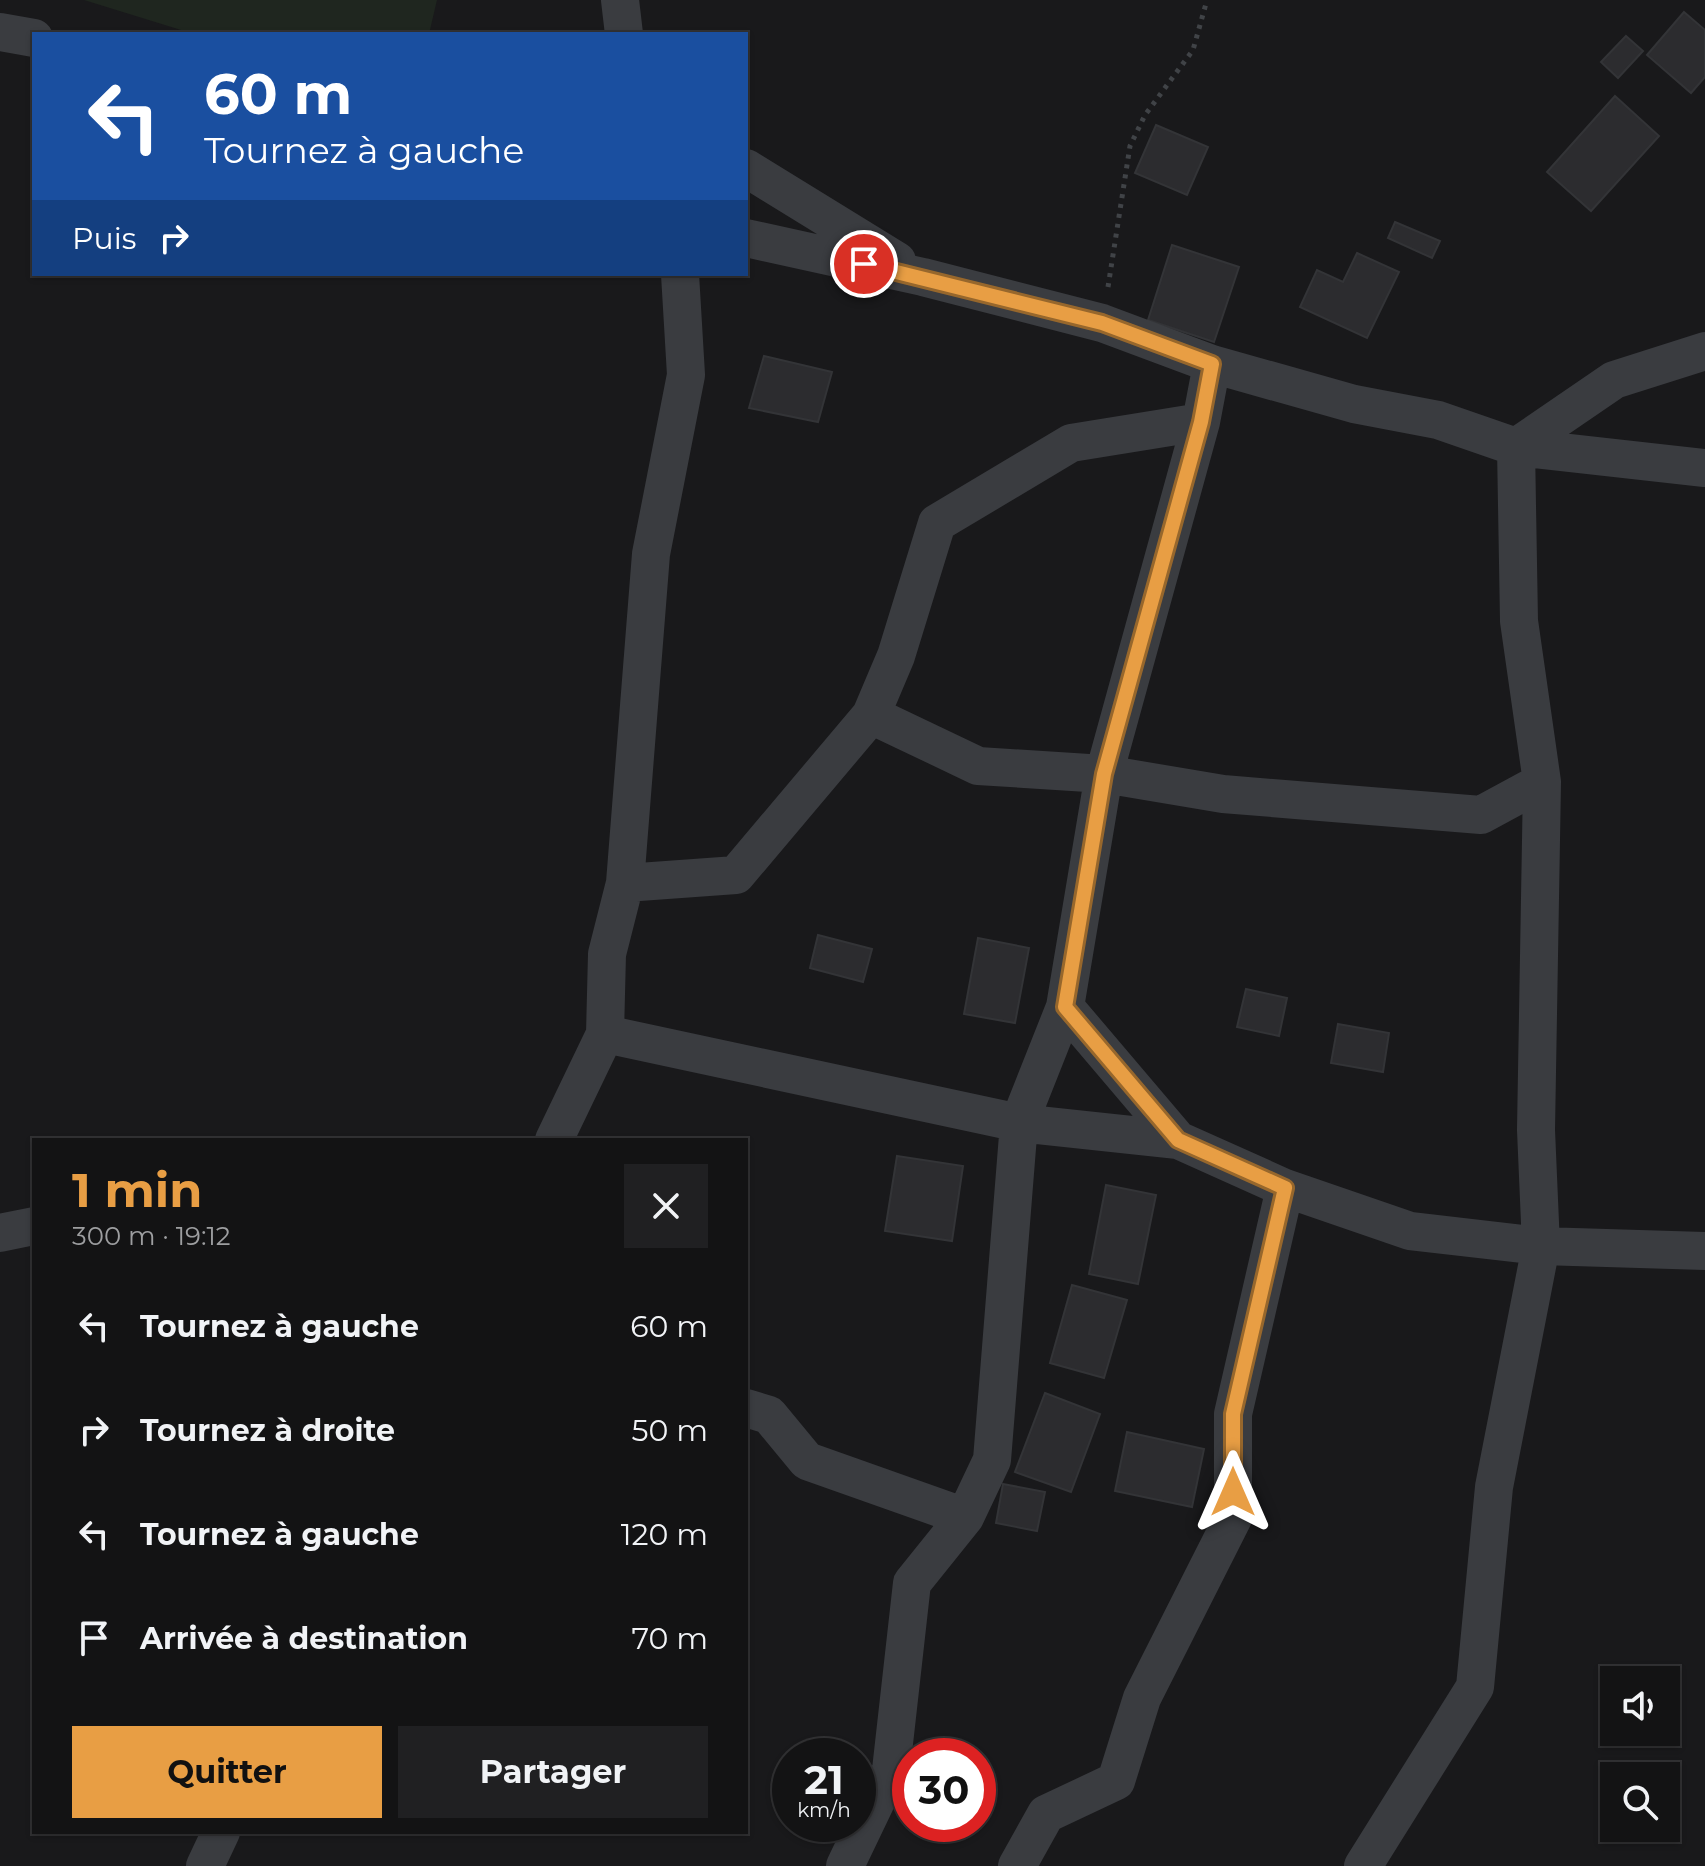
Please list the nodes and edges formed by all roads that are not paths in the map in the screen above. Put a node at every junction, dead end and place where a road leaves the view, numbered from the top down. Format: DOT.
graph roads {
  1 [pos="620,0"];
  2 [pos="0,32"];
  3 [pos="624,32"];
  4 [pos="32,38"];
  5 [pos="748,169"];
  6 [pos="748,238"];
  7 [pos="680,276"];
  8 [pos="923,277"];
  9 [pos="1705,351"];
  10 [pos="1212,364"];
  11 [pos="1201,422"];
  12 [pos="1516,447"];
  13 [pos="1705,468"];
  14 [pos="871,715"];
  15 [pos="1104,774"];
  16 [pos="1542,782"];
  17 [pos="625,883"];
  18 [pos="1065,1007"];
  19 [pos="605,1034"];
  20 [pos="1019,1123"];
  21 [pos="555,1138"];
  22 [pos="1178,1140"];
  23 [pos="1285,1188"];
  24 [pos="32,1226"];
  25 [pos="0,1233"];
  26 [pos="1541,1246"];
  27 [pos="1705,1251"];
  28 [pos="748,1409"];
  29 [pos="965,1517"];
  30 [pos="220,1834"];
  31 [pos="205,1866"];
  32 [pos="845,1866"];
  33 [pos="1017,1866"];
  34 [pos="1363,1866"];
  1 -- 3 [label="street"];
  2 -- 4 [label="street"];
  5 -- 8 [label="street"];
  6 -- 8 [label="street"];
  7 -- 17 [label="street"];
  8 -- 10 [label="street"];
  9 -- 12 [label="street"];
  10 -- 11 [label="street"];
  10 -- 12 [label="street"];
  11 -- 14 [label="street"];
  11 -- 15 [label="street"];
  12 -- 13 [label="street"];
  12 -- 16 [label="street"];
  14 -- 15 [label="street"];
  14 -- 17 [label="street"];
  15 -- 16 [label="street"];
  15 -- 18 [label="street"];
  16 -- 26 [label="street"];
  17 -- 19 [label="street"];
  18 -- 20 [label="street"];
  18 -- 22 [label="street"];
  19 -- 20 [label="street"];
  19 -- 21 [label="street"];
  20 -- 22 [label="street"];
  20 -- 29 [label="street"];
  22 -- 23 [label="street"];
  23 -- 26 [label="street"];
  23 -- 33 [label="street"];
  24 -- 25 [label="street"];
  26 -- 27 [label="street"];
  26 -- 34 [label="street"];
  28 -- 29 [label="street"];
  29 -- 32 [label="street"];
  30 -- 31 [label="street"];
}
